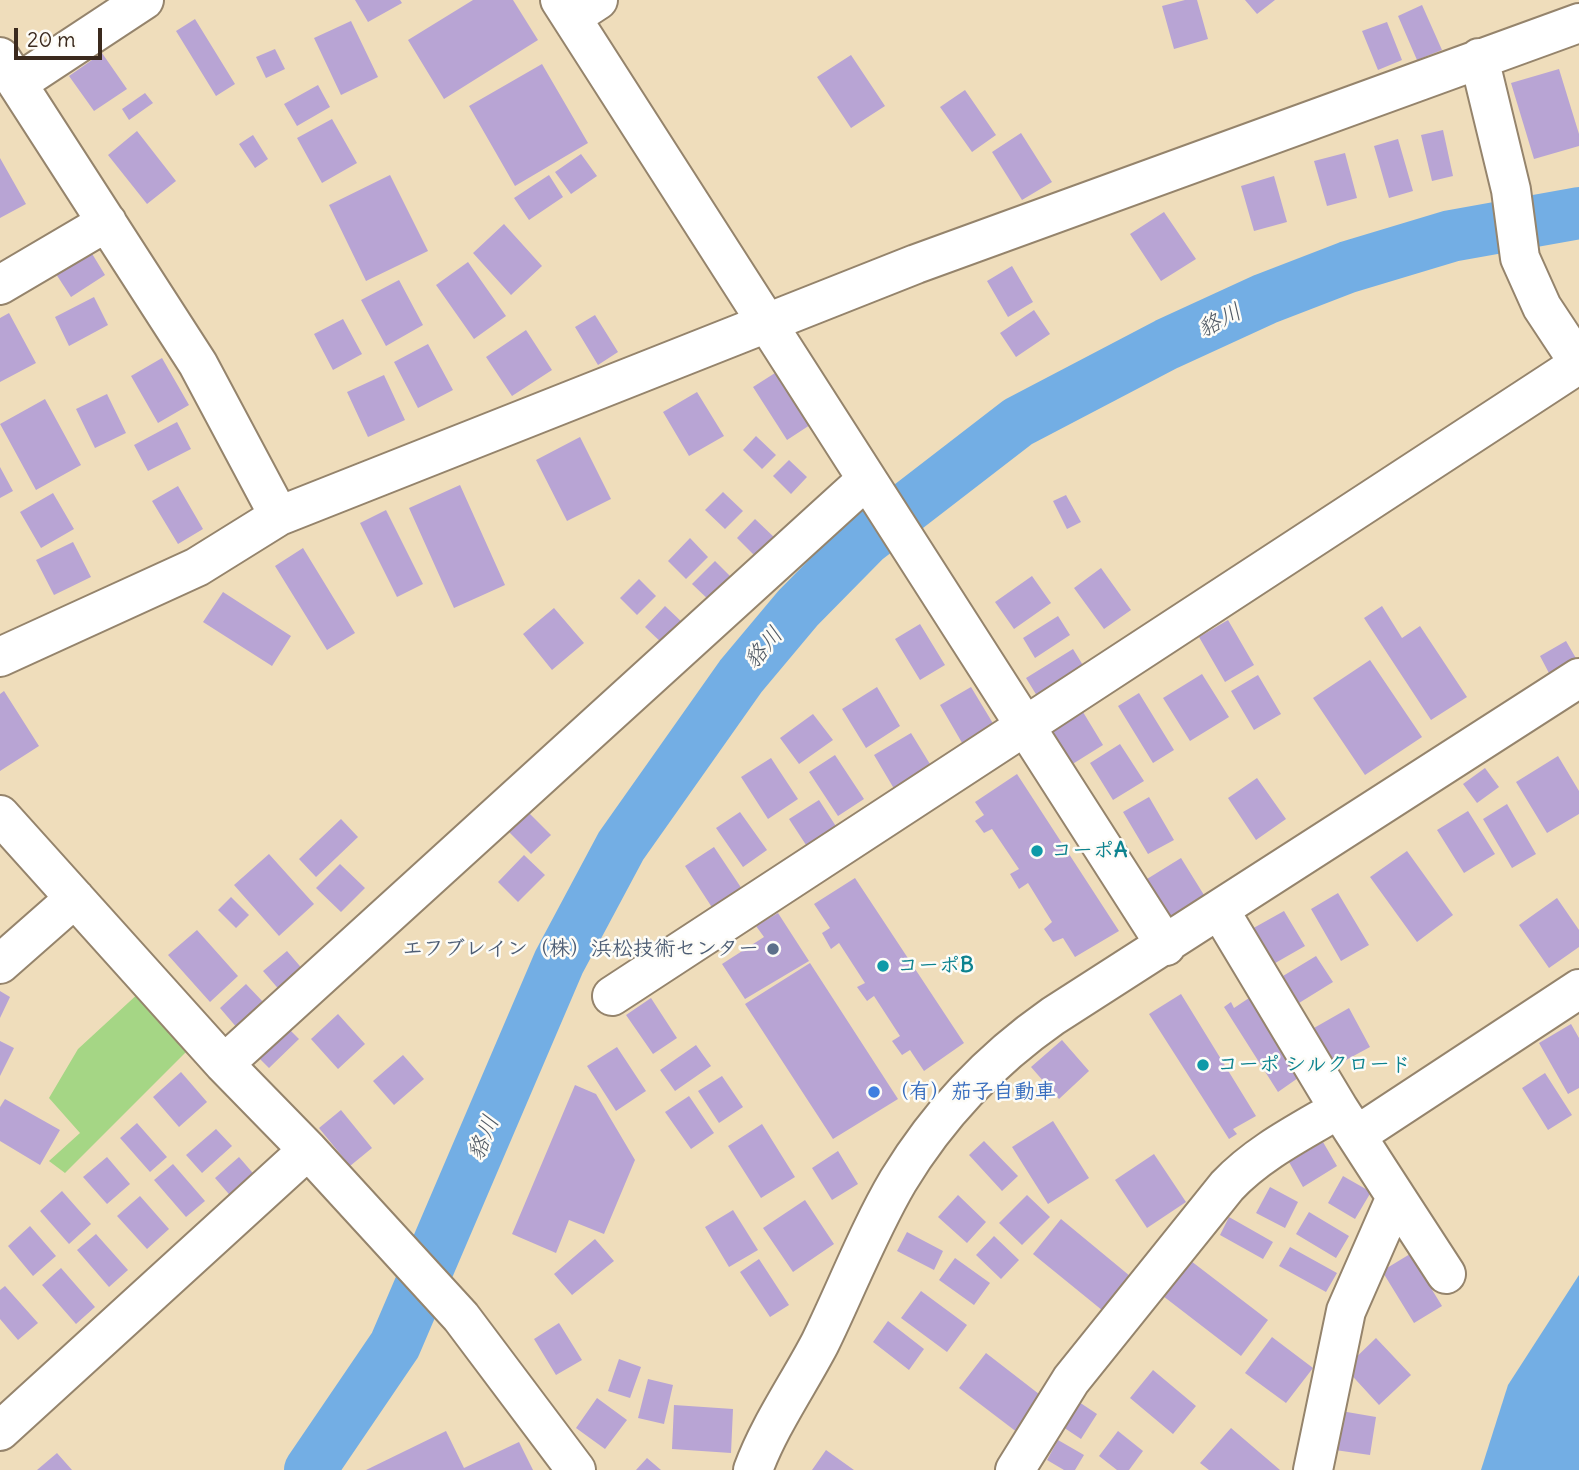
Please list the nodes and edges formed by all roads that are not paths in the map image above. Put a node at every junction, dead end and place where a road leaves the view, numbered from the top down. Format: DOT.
graph roads {
  1 [pos="144,0"];
  2 [pos="577,6"];
  3 [pos="1579,23"];
  4 [pos="1479,58"];
  5 [pos="9,70"];
  6 [pos="107,222"];
  7 [pos="0,285"];
  8 [pos="767,325"];
  9 [pos="1579,364"];
  10 [pos="871,487"];
  11 [pos="279,516"];
  12 [pos="0,657"];
  13 [pos="1579,678"];
  14 [pos="1026,727"];
  15 [pos="0,816"];
  16 [pos="75,898"];
  17 [pos="1220,911"];
  18 [pos="1166,946"];
  19 [pos="0,964"];
  20 [pos="1579,989"];
  21 [pos="612,996"];
  22 [pos="224,1065"];
  23 [pos="1348,1122"];
  24 [pos="308,1150"];
  25 [pos="1396,1197"];
  26 [pos="1446,1274"];
  27 [pos="0,1431"];
  28 [pos="758,1467"];
  29 [pos="1020,1468"];
  30 [pos="576,1470"];
  31 [pos="1313,1470"];
  1 -- 5 [label="street"];
  2 -- 8 [label="street"];
  3 -- 4 [label="street"];
  4 -- 8 [label="street"];
  4 -- 9 [label="street"];
  5 -- 6 [label="street"];
  6 -- 7 [label="street"];
  6 -- 11 [label="street"];
  8 -- 10 [label="street"];
  8 -- 11 [label="street"];
  9 -- 14 [label="street"];
  10 -- 14 [label="street"];
  10 -- 22 [label="street"];
  11 -- 12 [label="street"];
  13 -- 17 [label="street"];
  14 -- 18 [label="street"];
  14 -- 21 [label="street"];
  15 -- 16 [label="street"];
  16 -- 19 [label="street"];
  16 -- 22 [label="street"];
  17 -- 18 [label="street"];
  17 -- 23 [label="street"];
  18 -- 28 [label="street"];
  20 -- 23 [label="street"];
  22 -- 24 [label="street"];
  23 -- 25 [label="street"];
  23 -- 29 [label="street"];
  24 -- 27 [label="street"];
  24 -- 30 [label="street"];
  25 -- 26 [label="street"];
  25 -- 31 [label="street"];
}
